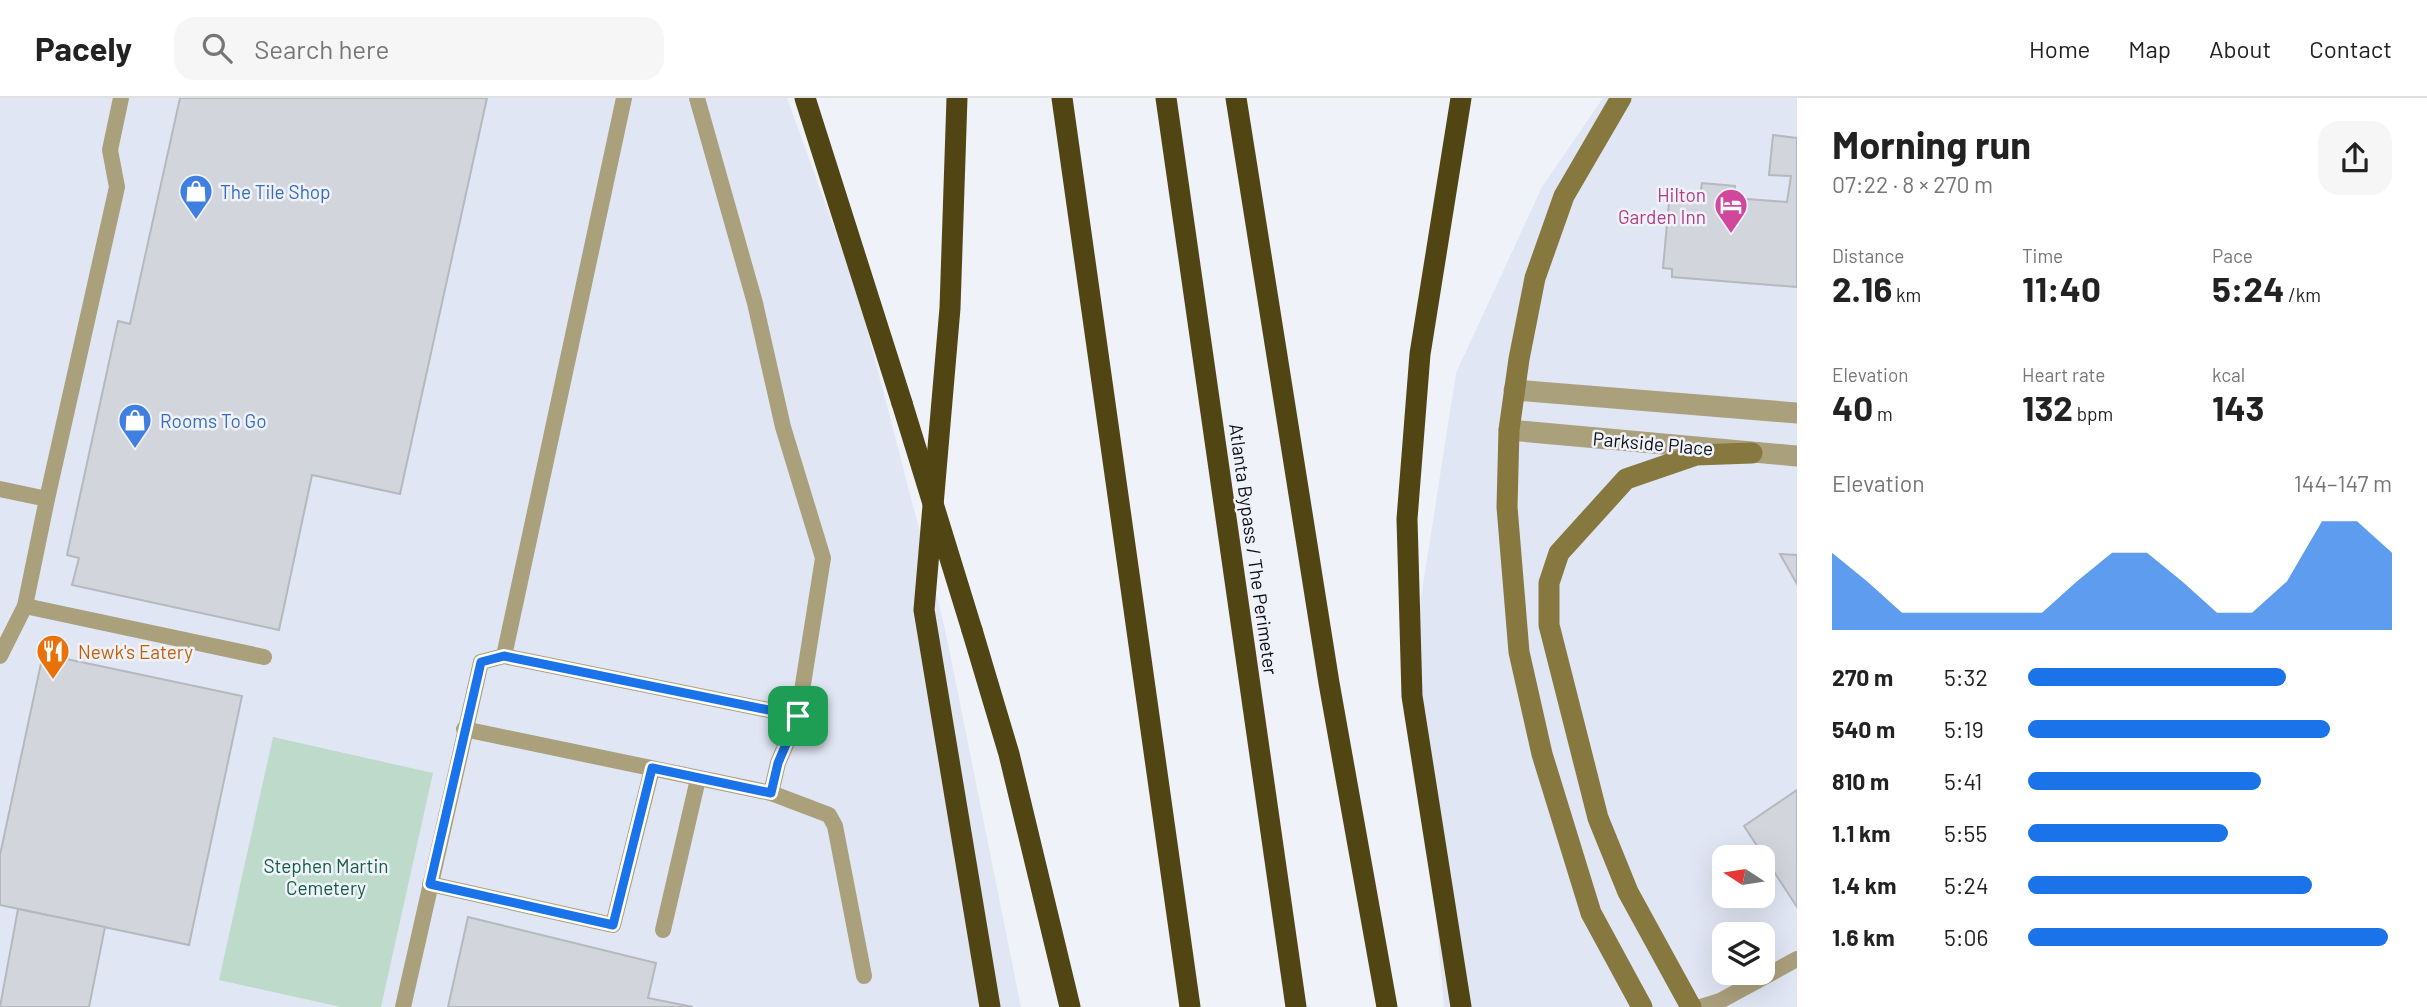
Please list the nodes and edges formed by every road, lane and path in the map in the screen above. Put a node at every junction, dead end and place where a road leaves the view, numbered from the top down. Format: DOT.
graph roads {
  1 [pos="121,98"];
  2 [pos="624,98"];
  3 [pos="698,98"];
  4 [pos="805,98"];
  5 [pos="957,98"];
  6 [pos="1062,98"];
  7 [pos="1166,98"];
  8 [pos="1236,98"];
  9 [pos="1461,98"];
  10 [pos="1621,98"];
  11 [pos="1514,390"];
  12 [pos="1797,413"];
  13 [pos="1508,430"];
  14 [pos="1752,453"];
  15 [pos="1797,456"];
  16 [pos="0,489"];
  17 [pos="47,499"];
  18 [pos="24,606"];
  19 [pos="0,656"];
  20 [pos="504,656"];
  21 [pos="264,657"];
  22 [pos="798,716"];
  23 [pos="464,729"];
  24 [pos="652,768"];
  25 [pos="698,779"];
  26 [pos="771,793"];
  27 [pos="430,884"];
  28 [pos="663,930"];
  29 [pos="1797,959"];
  30 [pos="982,961"];
  31 [pos="864,976"];
  32 [pos="403,1007"];
  33 [pos="990,1007"];
  34 [pos="999,1007"];
  35 [pos="1070,1007"];
  36 [pos="1189,1007"];
  37 [pos="1296,1007"];
  38 [pos="1387,1007"];
  39 [pos="1461,1007"];
  40 [pos="1642,1007"];
  41 [pos="1691,1007"];
  42 [pos="1701,1007"];
  1 -- 17 [label="lane"];
  2 -- 20 [label="lane"];
  3 -- 22 [label="lane"];
  4 -- 35 [label="highway, bridge"];
  5 -- 30 [label="highway"];
  6 -- 36 [label="highway"];
  7 -- 37 [label="highway, Atlanta Bypass / The Perimeter"];
  8 -- 38 [label="highway"];
  9 -- 39 [label="highway"];
  10 -- 11 [label="street"];
  11 -- 12 [label="street, Parkside Place"];
  11 -- 13 [label="street"];
  13 -- 14 [label="street, Parkside Place"];
  13 -- 40 [label="street"];
  14 -- 15 [label="street, Parkside Place"];
  14 -- 41 [label="street"];
  16 -- 17 [label="lane"];
  17 -- 18 [label="lane"];
  18 -- 19 [label="lane"];
  18 -- 21 [label="lane"];
  20 -- 22 [label="lane"];
  20 -- 23 [label="lane"];
  22 -- 26 [label="lane"];
  23 -- 24 [label="lane"];
  23 -- 27 [label="lane"];
  24 -- 25 [label="lane"];
  24 -- 27 [label="lane"];
  25 -- 26 [label="lane"];
  25 -- 28 [label="lane"];
  26 -- 31 [label="lane"];
  27 -- 32 [label="lane"];
  29 -- 42 [label="lane"];
  30 -- 33 [label="highway"];
  30 -- 34 [label="highway"];
}
